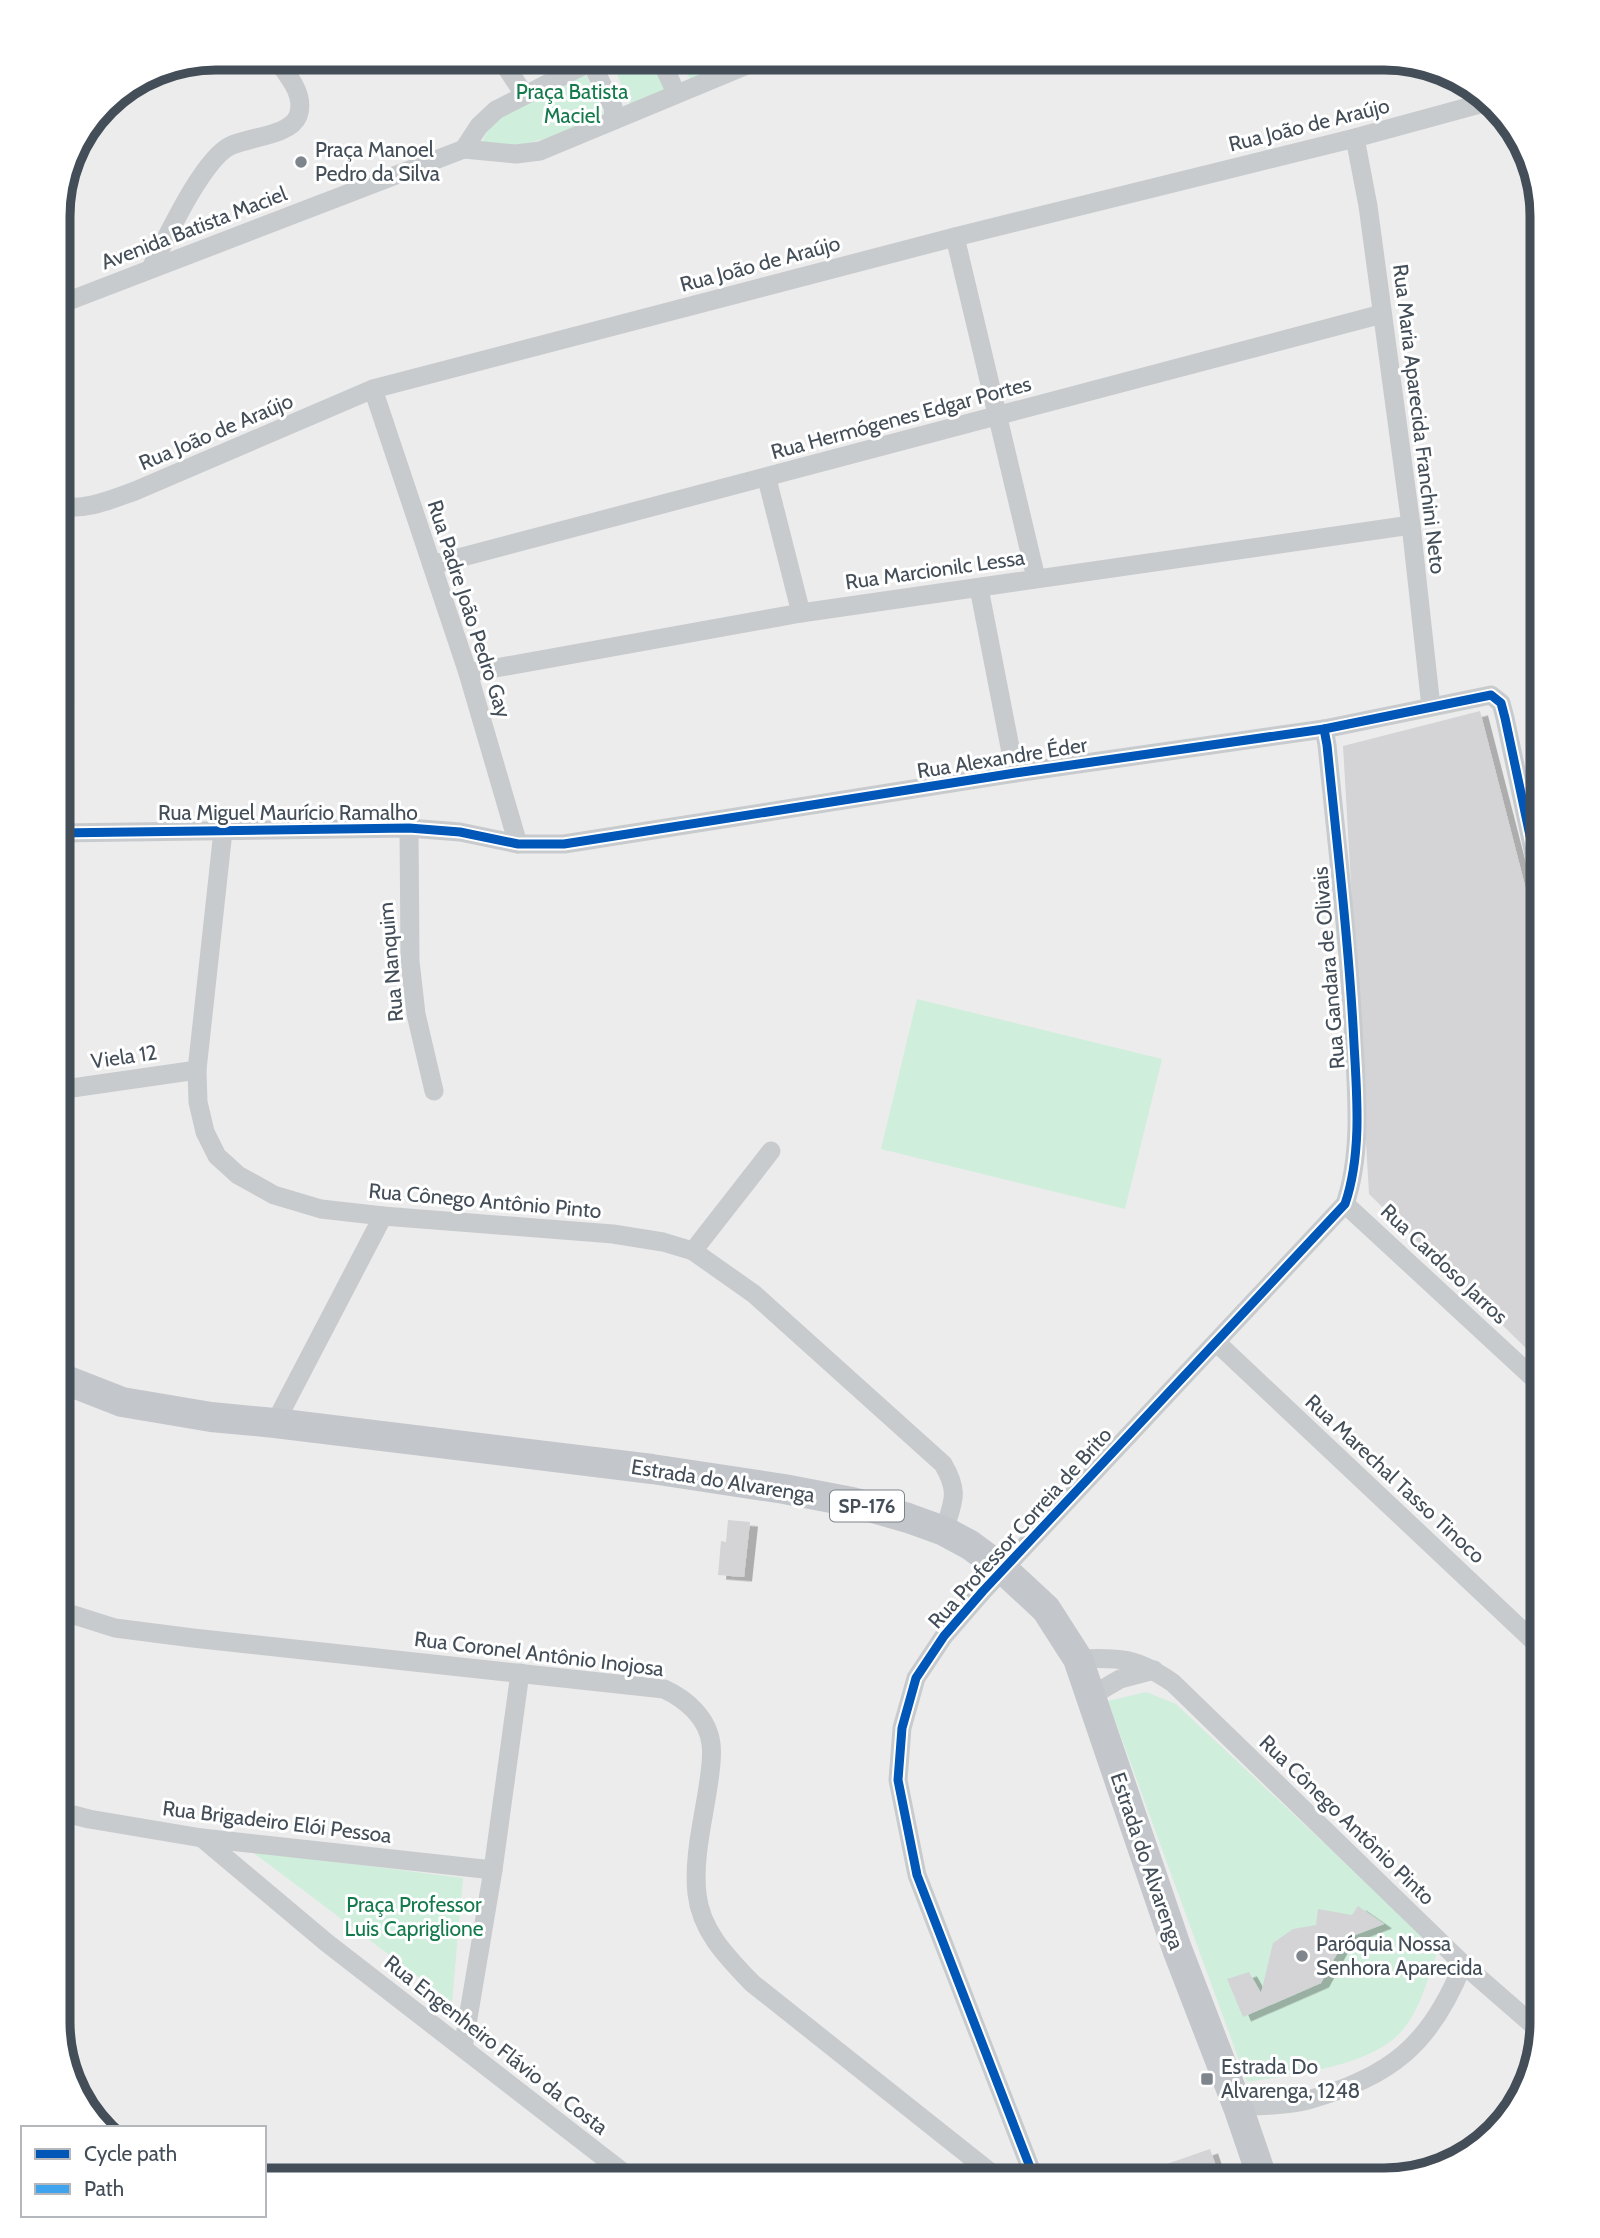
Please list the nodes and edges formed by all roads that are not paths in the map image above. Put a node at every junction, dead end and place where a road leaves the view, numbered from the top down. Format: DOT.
graph roads {
  1 [pos="283,70"];
  2 [pos="508,70"];
  3 [pos="572,70"];
  4 [pos="598,70"];
  5 [pos="665,70"];
  6 [pos="734,70"];
  7 [pos="676,93"];
  8 [pos="524,94"];
  9 [pos="1478,104"];
  10 [pos="614,120"];
  11 [pos="1355,138"];
  12 [pos="464,149"];
  13 [pos="956,237"];
  14 [pos="150,268"];
  15 [pos="70,301"];
  16 [pos="1382,314"];
  17 [pos="373,389"];
  18 [pos="996,415"];
  19 [pos="767,479"];
  20 [pos="70,508"];
  21 [pos="1411,525"];
  22 [pos="432,565"];
  23 [pos="1036,578"];
  24 [pos="979,588"];
  25 [pos="801,613"];
  26 [pos="468,673"];
  27 [pos="1431,707"];
  28 [pos="1324,729"];
  29 [pos="1015,773"];
  30 [pos="409,828"];
  31 [pos="223,831"];
  32 [pos="70,833"];
  33 [pos="1530,836"];
  34 [pos="518,844"];
  35 [pos="197,1070"];
  36 [pos="70,1088"];
  37 [pos="434,1091"];
  38 [pos="771,1151"];
  39 [pos="1345,1204"];
  40 [pos="383,1216"];
  41 [pos="693,1251"];
  42 [pos="1216,1342"];
  43 [pos="1530,1375"];
  44 [pos="70,1382"];
  45 [pos="275,1423"];
  46 [pos="944,1531"];
  47 [pos="1004,1570"];
  48 [pos="70,1613"];
  49 [pos="1530,1638"];
  50 [pos="1078,1659"];
  51 [pos="1154,1670"];
  52 [pos="520,1673"];
  53 [pos="1091,1696"];
  54 [pos="70,1814"];
  55 [pos="202,1838"];
  56 [pos="493,1870"];
  57 [pos="1463,1964"];
  58 [pos="1530,2022"];
  59 [pos="463,2048"];
  60 [pos="1238,2107"];
  61 [pos="618,2168"];
  62 [pos="985,2168"];
  63 [pos="1030,2168"];
  64 [pos="1259,2168"];
  1 -- 14 [label="street"];
  2 -- 8 [label="street"];
  3 -- 8 [label="street"];
  4 -- 10 [label="street"];
  5 -- 7 [label="street"];
  6 -- 7 [label="street, Avenida Batista Maciel"];
  7 -- 10 [label="street, Avenida Batista Maciel"];
  8 -- 12 [label="street"];
  9 -- 11 [label="street, Rua João de Araújo"];
  10 -- 12 [label="street, Avenida Batista Maciel"];
  11 -- 13 [label="street, Rua João de Araújo"];
  11 -- 16 [label="street, Rua Maria Aparecida Franchini Neto"];
  12 -- 14 [label="street, Avenida Batista Maciel"];
  13 -- 17 [label="street, Rua João de Araújo"];
  13 -- 18 [label="street"];
  14 -- 15 [label="street, Avenida Batista Maciel"];
  16 -- 18 [label="street, Rua Hermógenes Edgar Portes"];
  16 -- 21 [label="street, Rua Maria Aparecida Franchini Neto"];
  17 -- 20 [label="street, Rua João de Araújo"];
  17 -- 22 [label="street, Rua Padre João Pedro Gay"];
  18 -- 19 [label="street, Rua Hermógenes Edgar Portes"];
  18 -- 23 [label="street"];
  19 -- 22 [label="street, Rua Hermógenes Edgar Portes"];
  19 -- 25 [label="street"];
  21 -- 23 [label="street, Rua Marcionilc Lessa"];
  21 -- 27 [label="street, Rua Maria Aparecida Franchini Neto"];
  22 -- 26 [label="street, Rua Padre João Pedro Gay"];
  23 -- 24 [label="street, Rua Marcionilc Lessa"];
  24 -- 25 [label="street, Rua Marcionilc Lessa"];
  24 -- 29 [label="street"];
  25 -- 26 [label="street, Rua Marcionilc Lessa"];
  26 -- 34 [label="street, Rua Padre João Pedro Gay"];
  27 -- 28 [label="street, Rua Alexandre Éder"];
  27 -- 33 [label="street, Rua Alexandre Éder"];
  28 -- 29 [label="street, Rua Alexandre Éder"];
  28 -- 39 [label="street, Rua Gandara de Olivais"];
  29 -- 34 [label="street, Rua Alexandre Éder"];
  30 -- 31 [label="street, Rua Miguel Maurício Ramalho"];
  30 -- 34 [label="street, Rua Miguel Maurício Ramalho"];
  30 -- 37 [label="street, Rua Nanquim"];
  31 -- 32 [label="street, Rua Miguel Maurício Ramalho"];
  31 -- 35 [label="street, Rua Cônego Antônio Pinto"];
  35 -- 36 [label="street, Viela 12"];
  35 -- 40 [label="street, Rua Cônego Antônio Pinto"];
  38 -- 41 [label="street"];
  39 -- 42 [label="street, Rua Professor Correia de Brito"];
  39 -- 43 [label="street, Rua Cardoso Jarros"];
  40 -- 41 [label="street, Rua Cônego Antônio Pinto"];
  40 -- 45 [label="street"];
  41 -- 46 [label="street, Rua Cônego Antônio Pinto"];
  42 -- 47 [label="street, Rua Professor Correia de Brito"];
  42 -- 49 [label="street, Rua Marechal Tasso Tinoco"];
  44 -- 45 [label="main road, Estrada do Alvarenga / SP-176"];
  45 -- 46 [label="main road, Estrada do Alvarenga / SP-176"];
  46 -- 47 [label="main road, Estrada do Alvarenga / SP-176"];
  47 -- 50 [label="main road, Estrada do Alvarenga / SP-176"];
  47 -- 63 [label="street, Rua Professor Correia de Brito"];
  48 -- 52 [label="street, Rua Coronel Antônio Inojosa"];
  50 -- 51 [label="street, Rua Cônego Antônio Pinto"];
  50 -- 53 [label="main road, Estrada do Alvarenga / SP-176"];
  51 -- 53 [label="street"];
  51 -- 57 [label="street, Rua Cônego Antônio Pinto"];
  52 -- 56 [label="street"];
  52 -- 62 [label="street, Rua Coronel Antônio Inojosa"];
  53 -- 60 [label="main road, Estrada do Alvarenga / SP-176"];
  54 -- 55 [label="street, Rua Brigadeiro Elói Pessoa"];
  55 -- 56 [label="street, Rua Brigadeiro Elói Pessoa"];
  55 -- 59 [label="street, Rua Engenheiro Flávio da Costa"];
  56 -- 59 [label="street"];
  57 -- 58 [label="street, Rua Cônego Antônio Pinto"];
  57 -- 60 [label="street"];
  59 -- 61 [label="street, Rua Engenheiro Flávio da Costa"];
  60 -- 64 [label="main road, Estrada do Alvarenga / SP-176"];
}
